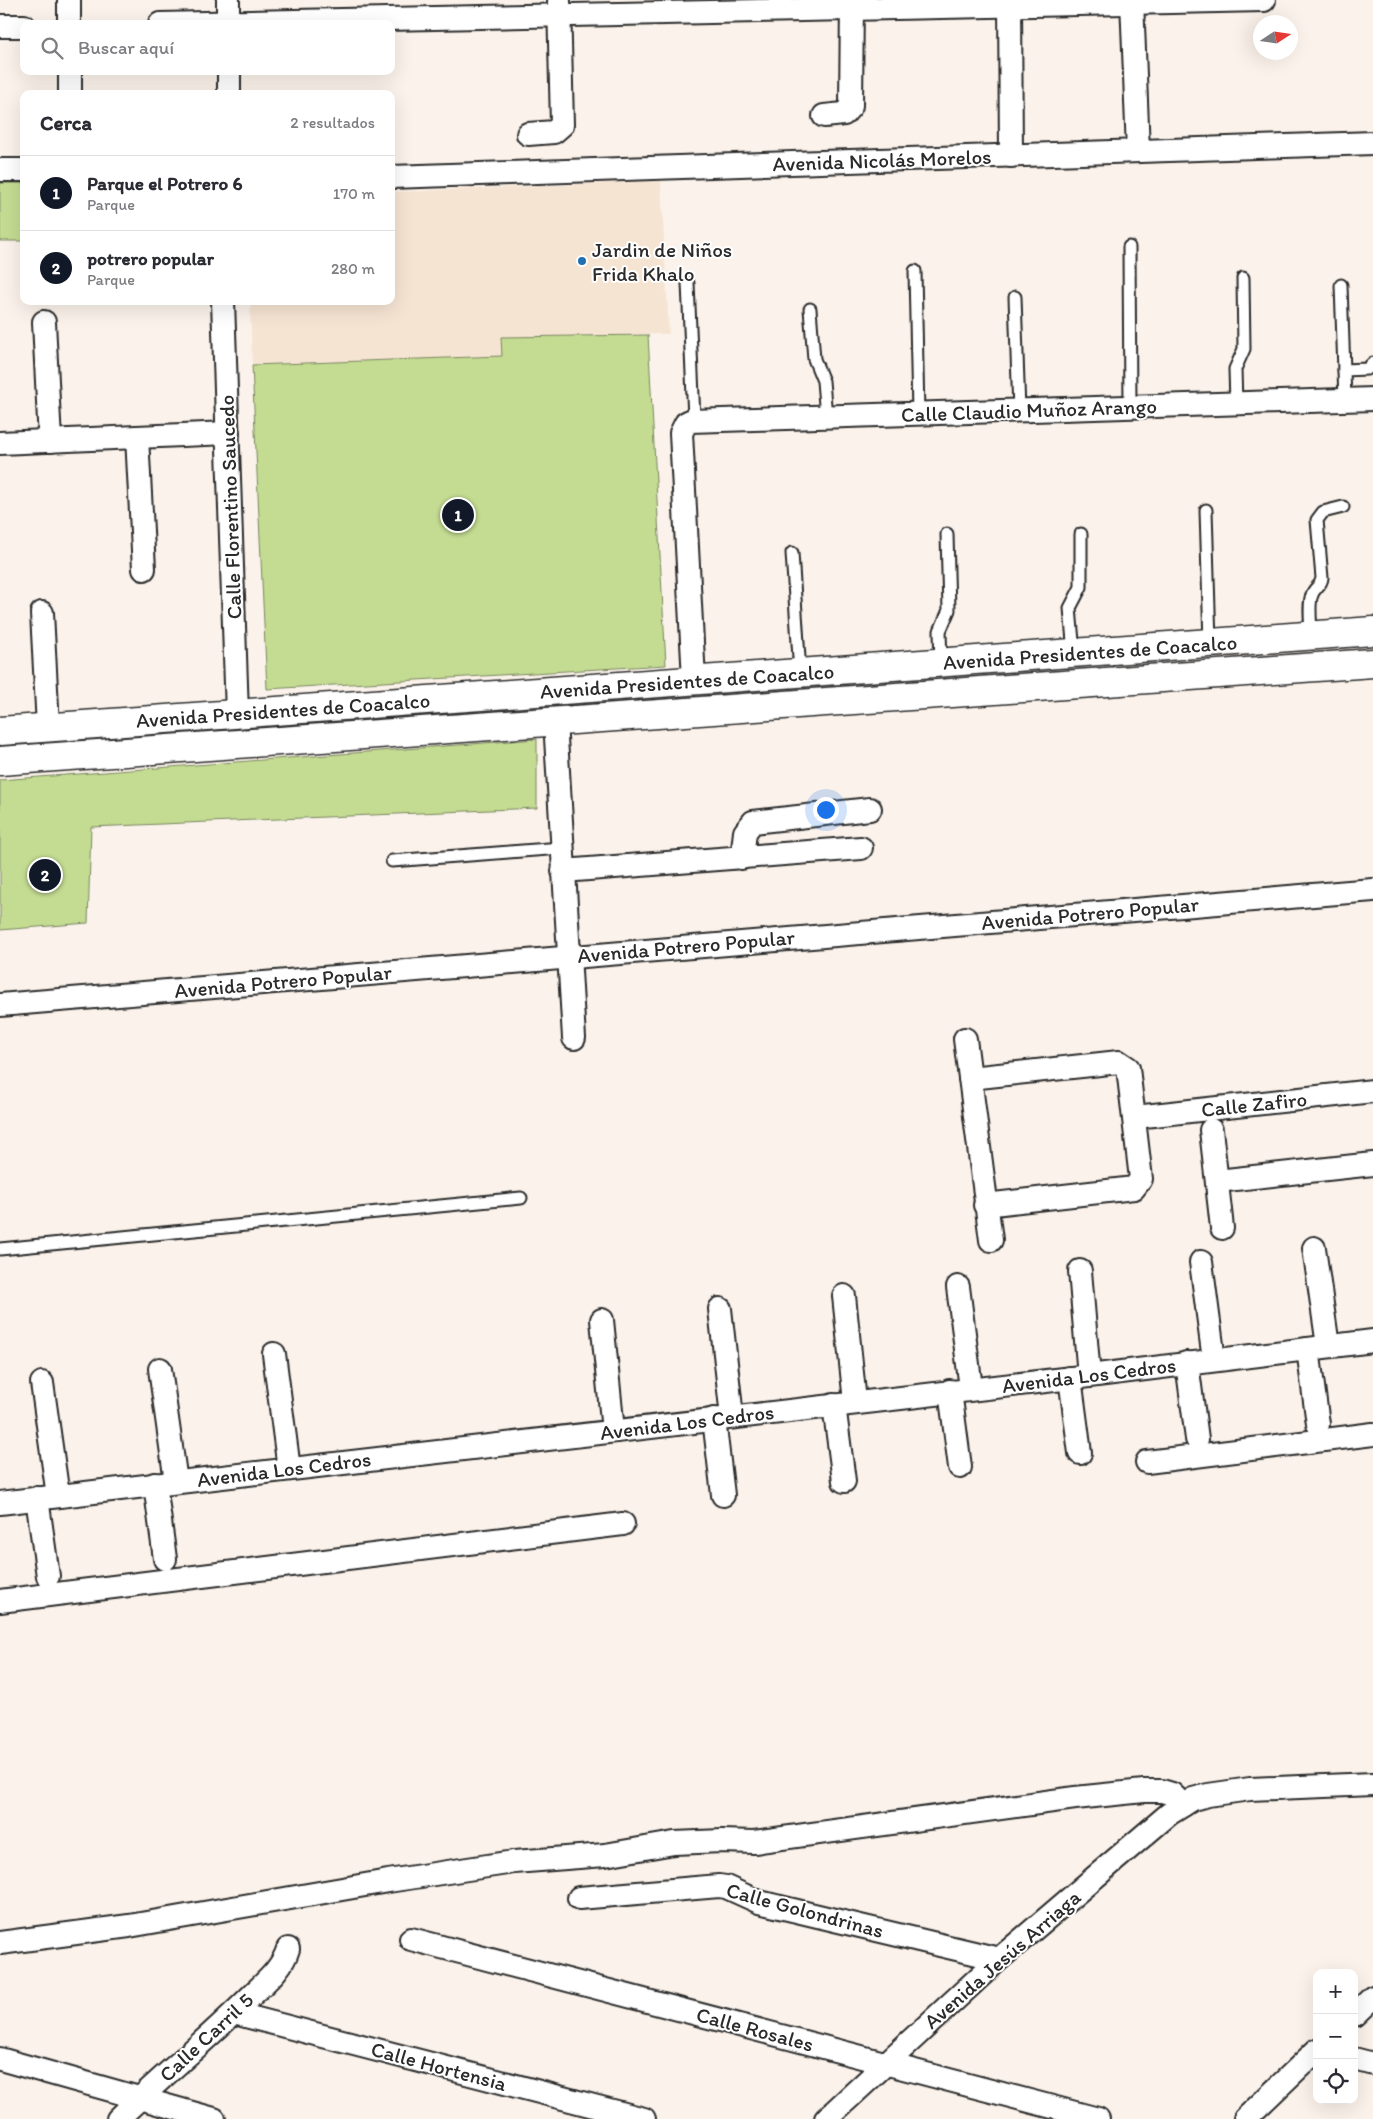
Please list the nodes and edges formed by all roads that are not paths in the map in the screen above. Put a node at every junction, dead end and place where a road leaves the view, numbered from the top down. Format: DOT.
graph roads {
  1 [pos="69,0"];
  2 [pos="228,0"];
  3 [pos="1264,0"];
  4 [pos="1132,2"];
  5 [pos="1010,3"];
  6 [pos="852,4"];
  7 [pos="559,8"];
  8 [pos="69,20"];
  9 [pos="228,20"];
  10 [pos="294,20"];
  11 [pos="0,26"];
  12 [pos="20,26"];
  13 [pos="70,75"];
  14 [pos="228,75"];
  15 [pos="70,90"];
  16 [pos="229,90"];
  17 [pos="824,116"];
  18 [pos="528,134"];
  19 [pos="1373,143"];
  20 [pos="1138,151"];
  21 [pos="1011,156"];
  22 [pos="0,170"];
  23 [pos="20,170"];
  24 [pos="395,177"];
  25 [pos="1129,248"];
  26 [pos="915,271"];
  27 [pos="1243,278"];
  28 [pos="688,283"];
  29 [pos="1341,285"];
  30 [pos="1015,297"];
  31 [pos="223,305"];
  32 [pos="810,310"];
  33 [pos="44,322"];
  34 [pos="1373,363"];
  35 [pos="1344,370"];
  36 [pos="1373,399"];
  37 [pos="1346,400"];
  38 [pos="1236,404"];
  39 [pos="1130,407"];
  40 [pos="1019,411"];
  41 [pos="918,414"];
  42 [pos="826,417"];
  43 [pos="690,421"];
  44 [pos="228,433"];
  45 [pos="137,437"];
  46 [pos="50,441"];
  47 [pos="0,443"];
  48 [pos="1343,507"];
  49 [pos="1206,510"];
  50 [pos="948,534"];
  51 [pos="1081,534"];
  52 [pos="792,553"];
  53 [pos="144,569"];
  54 [pos="42,613"];
  55 [pos="1373,631"];
  56 [pos="1311,635"];
  57 [pos="1210,643"];
  58 [pos="1074,653"];
  59 [pos="941,662"];
  60 [pos="1373,663"];
  61 [pos="800,673"];
  62 [pos="694,680"];
  63 [pos="442,698"];
  64 [pos="237,714"];
  65 [pos="555,721"];
  66 [pos="48,727"];
  67 [pos="444,729"];
  68 [pos="0,731"];
  69 [pos="0,761"];
  70 [pos="870,809"];
  71 [pos="562,848"];
  72 [pos="861,848"];
  73 [pos="742,858"];
  74 [pos="392,861"];
  75 [pos="563,871"];
  76 [pos="1373,890"];
  77 [pos="569,956"];
  78 [pos="0,1005"];
  79 [pos="574,1038"];
  80 [pos="965,1040"];
  81 [pos="970,1078"];
  82 [pos="1373,1091"];
  83 [pos="1135,1117"];
  84 [pos="1211,1130"];
  85 [pos="1373,1164"];
  86 [pos="1217,1181"];
  87 [pos="522,1198"];
  88 [pos="986,1205"];
  89 [pos="1222,1228"];
  90 [pos="991,1240"];
  91 [pos="1314,1248"];
  92 [pos="0,1249"];
  93 [pos="1201,1262"];
  94 [pos="1080,1270"];
  95 [pos="958,1287"];
  96 [pos="844,1296"];
  97 [pos="720,1309"];
  98 [pos="602,1320"];
  99 [pos="1373,1341"];
  100 [pos="1318,1347"];
  101 [pos="274,1354"];
  102 [pos="1214,1360"];
  103 [pos="1187,1363"];
  104 [pos="160,1370"];
  105 [pos="1080,1377"];
  106 [pos="42,1383"];
  107 [pos="961,1390"];
  108 [pos="845,1404"];
  109 [pos="723,1418"];
  110 [pos="1318,1424"];
  111 [pos="613,1431"];
  112 [pos="1373,1434"];
  113 [pos="1197,1439"];
  114 [pos="1080,1453"];
  115 [pos="1147,1462"];
  116 [pos="960,1467"];
  117 [pos="289,1469"];
  118 [pos="844,1481"];
  119 [pos="166,1483"];
  120 [pos="723,1494"];
  121 [pos="48,1497"];
  122 [pos="0,1503"];
  123 [pos="623,1524"];
  124 [pos="165,1560"];
  125 [pos="48,1576"];
  126 [pos="0,1601"];
  127 [pos="1373,1784"];
  128 [pos="1183,1805"];
  129 [pos="579,1898"];
  130 [pos="411,1939"];
  131 [pos="0,1943"];
  132 [pos="288,1949"];
  133 [pos="1000,1959"];
  134 [pos="1373,1997"];
  135 [pos="234,2013"];
  136 [pos="1355,2014"];
  137 [pos="1313,2054"];
  138 [pos="0,2059"];
  139 [pos="1358,2060"];
  140 [pos="885,2064"];
  141 [pos="1373,2064"];
  142 [pos="139,2098"];
  143 [pos="118,2119"];
  144 [pos="214,2119"];
  145 [pos="644,2119"];
  146 [pos="826,2119"];
  147 [pos="1098,2119"];
  148 [pos="1244,2119"];
  1 -- 8 [label="street"];
  2 -- 9 [label="street"];
  3 -- 4 [label="street"];
  4 -- 5 [label="street"];
  4 -- 20 [label="street"];
  5 -- 6 [label="street"];
  5 -- 21 [label="street"];
  6 -- 7 [label="street"];
  6 -- 17 [label="street"];
  7 -- 10 [label="street"];
  7 -- 18 [label="street"];
  11 -- 12 [label="street"];
  13 -- 15 [label="street"];
  14 -- 16 [label="street"];
  19 -- 20 [label="street, Avenida Nicolás Morelos"];
  20 -- 21 [label="street, Avenida Nicolás Morelos"];
  21 -- 24 [label="street, Avenida Nicolás Morelos"];
  22 -- 23 [label="street"];
  25 -- 39 [label="lane"];
  26 -- 41 [label="lane"];
  27 -- 38 [label="lane"];
  28 -- 43 [label="lane"];
  29 -- 35 [label="lane"];
  30 -- 40 [label="lane"];
  31 -- 44 [label="street, Calle Florentino Saucedo"];
  32 -- 42 [label="lane"];
  33 -- 46 [label="street"];
  34 -- 35 [label="lane"];
  35 -- 37 [label="lane"];
  36 -- 37 [label="street, Calle Claudio Muñoz Arango"];
  37 -- 38 [label="street, Calle Claudio Muñoz Arango"];
  38 -- 39 [label="street, Calle Claudio Muñoz Arango"];
  39 -- 40 [label="street, Calle Claudio Muñoz Arango"];
  40 -- 41 [label="street, Calle Claudio Muñoz Arango"];
  41 -- 42 [label="street, Calle Claudio Muñoz Arango"];
  42 -- 43 [label="street, Calle Claudio Muñoz Arango"];
  43 -- 62 [label="street"];
  44 -- 45 [label="street"];
  44 -- 64 [label="street, Calle Florentino Saucedo"];
  45 -- 46 [label="street"];
  45 -- 53 [label="street"];
  46 -- 47 [label="street"];
  48 -- 56 [label="lane"];
  49 -- 57 [label="lane"];
  50 -- 59 [label="lane"];
  51 -- 58 [label="lane"];
  52 -- 61 [label="lane"];
  54 -- 66 [label="street"];
  55 -- 56 [label="street, Avenida Presidentes de Coacalco"];
  56 -- 57 [label="street, Avenida Presidentes de Coacalco"];
  57 -- 58 [label="street, Avenida Presidentes de Coacalco"];
  58 -- 59 [label="street, Avenida Presidentes de Coacalco"];
  59 -- 61 [label="street, Avenida Presidentes de Coacalco"];
  60 -- 65 [label="street, Avenida Presidentes de Coacalco"];
  61 -- 62 [label="street, Avenida Presidentes de Coacalco"];
  62 -- 63 [label="street, Avenida Presidentes de Coacalco"];
  63 -- 64 [label="street, Avenida Presidentes de Coacalco"];
  63 -- 67 [label="street"];
  64 -- 66 [label="street, Avenida Presidentes de Coacalco"];
  65 -- 67 [label="street, Avenida Presidentes de Coacalco"];
  65 -- 71 [label="street"];
  66 -- 68 [label="street, Avenida Presidentes de Coacalco"];
  67 -- 69 [label="street, Avenida Presidentes de Coacalco"];
  70 -- 73 [label="street"];
  71 -- 74 [label="lane"];
  71 -- 75 [label="street"];
  72 -- 73 [label="street"];
  73 -- 75 [label="street"];
  75 -- 77 [label="street"];
  76 -- 77 [label="street, Avenida Potrero Popular"];
  77 -- 78 [label="street, Avenida Potrero Popular"];
  77 -- 79 [label="street"];
  80 -- 81 [label="street"];
  81 -- 83 [label="street"];
  81 -- 88 [label="street"];
  82 -- 83 [label="street, Calle Zafiro"];
  83 -- 88 [label="street"];
  84 -- 86 [label="street"];
  85 -- 86 [label="street"];
  86 -- 89 [label="street"];
  87 -- 92 [label="lane"];
  88 -- 90 [label="street"];
  91 -- 100 [label="street"];
  93 -- 102 [label="street"];
  94 -- 105 [label="street"];
  95 -- 107 [label="street"];
  96 -- 108 [label="street"];
  97 -- 109 [label="street"];
  98 -- 111 [label="street"];
  99 -- 100 [label="street, Avenida Los Cedros"];
  100 -- 102 [label="street, Avenida Los Cedros"];
  100 -- 110 [label="street"];
  101 -- 117 [label="street"];
  102 -- 103 [label="street, Avenida Los Cedros"];
  103 -- 105 [label="street, Avenida Los Cedros"];
  103 -- 113 [label="street"];
  104 -- 119 [label="street"];
  105 -- 107 [label="street, Avenida Los Cedros"];
  105 -- 114 [label="street"];
  106 -- 121 [label="street"];
  107 -- 108 [label="street, Avenida Los Cedros"];
  107 -- 116 [label="street"];
  108 -- 109 [label="street, Avenida Los Cedros"];
  108 -- 118 [label="street"];
  109 -- 111 [label="street, Avenida Los Cedros"];
  109 -- 120 [label="street"];
  111 -- 117 [label="street, Avenida Los Cedros"];
  112 -- 115 [label="street"];
  117 -- 119 [label="street, Avenida Los Cedros"];
  119 -- 121 [label="street, Avenida Los Cedros"];
  119 -- 124 [label="street"];
  121 -- 122 [label="street, Avenida Los Cedros"];
  121 -- 125 [label="street"];
  123 -- 126 [label="street"];
  127 -- 128 [label="street, Avenida Jesús Arriaga"];
  128 -- 131 [label="street"];
  128 -- 133 [label="street, Avenida Jesús Arriaga"];
  129 -- 133 [label="street, Calle Golondrinas"];
  130 -- 140 [label="street, Calle Rosales"];
  132 -- 135 [label="street, Calle Carril 5"];
  133 -- 140 [label="street, Avenida Jesús Arriaga"];
  134 -- 136 [label="street"];
  135 -- 142 [label="street, Calle Carril 5"];
  135 -- 145 [label="street, Calle Hortensia"];
  137 -- 148 [label="street"];
  138 -- 142 [label="street"];
  139 -- 141 [label="street"];
  140 -- 146 [label="street, Avenida Jesús Arriaga"];
  140 -- 147 [label="street, Calle Rosales"];
  142 -- 143 [label="street, Calle Carril 5"];
  142 -- 144 [label="street"];
}
